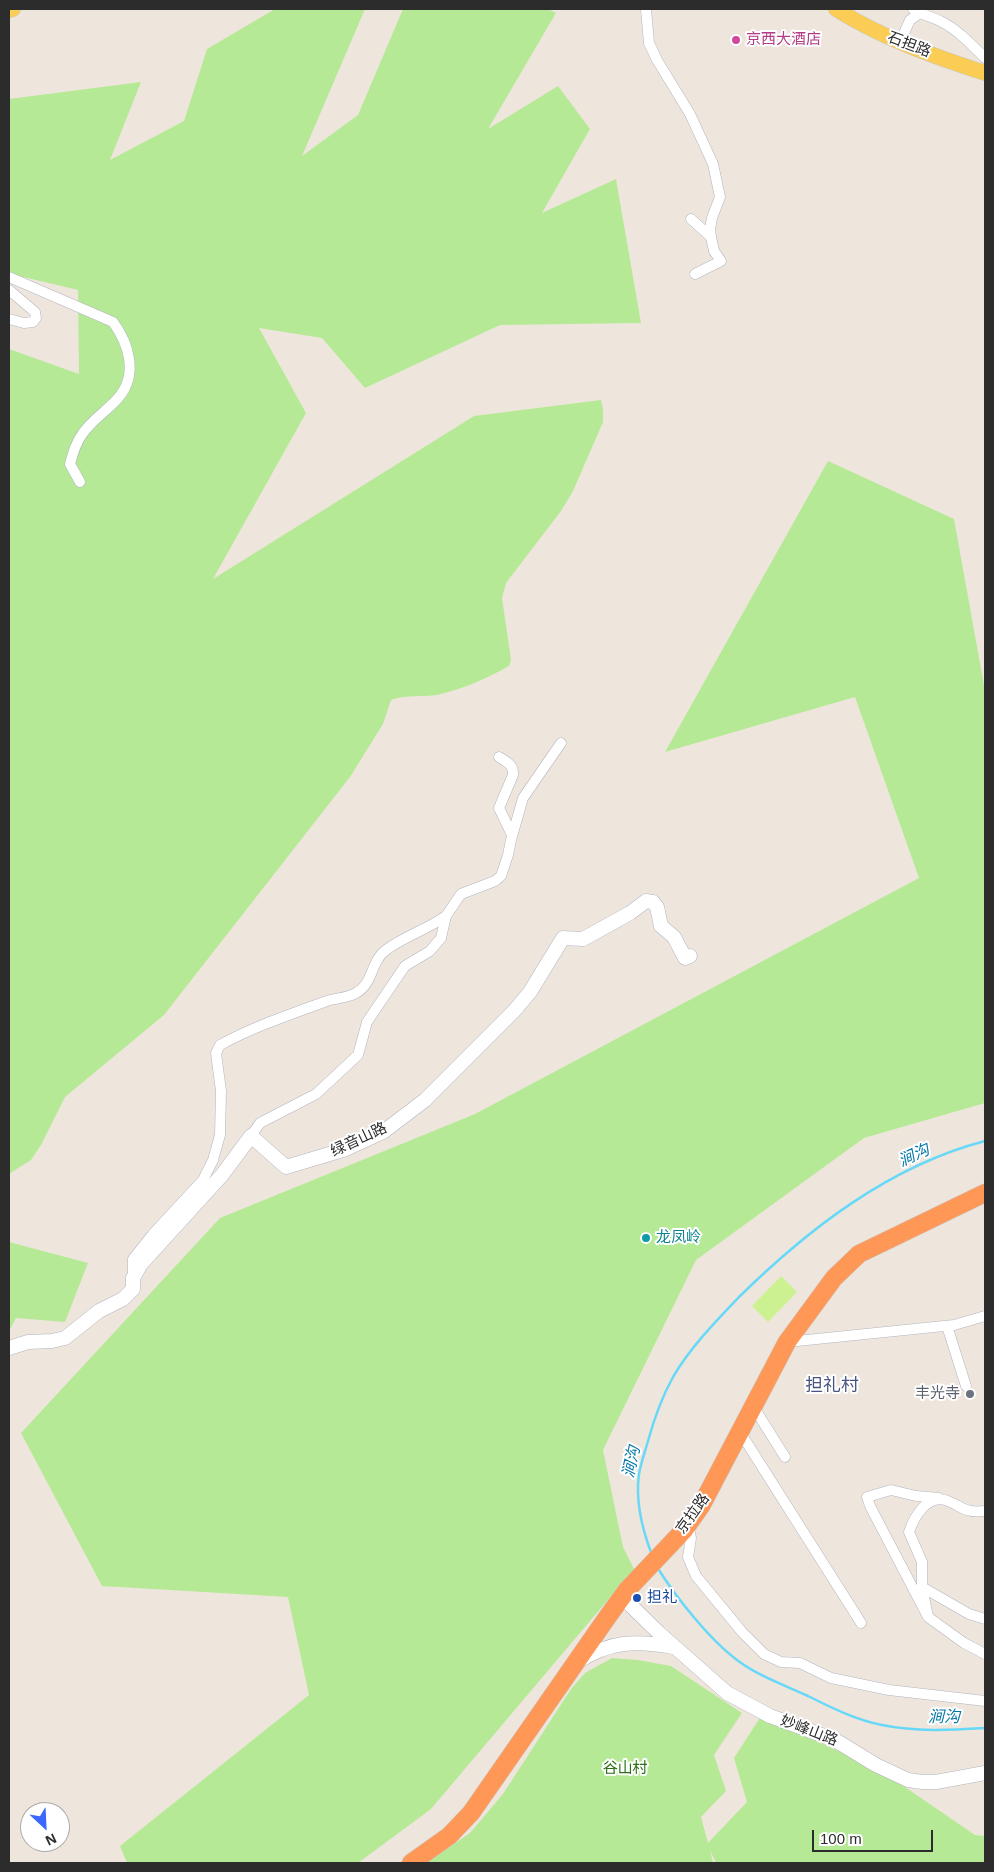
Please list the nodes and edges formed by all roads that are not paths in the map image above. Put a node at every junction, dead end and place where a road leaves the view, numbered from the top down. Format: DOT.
graph roads {
  1 [pos="13,9"];
  2 [pos="646,9"];
  3 [pos="836,9"];
  4 [pos="9,10"];
  5 [pos="916,11"];
  6 [pos="900,42"];
  7 [pos="985,58"];
  8 [pos="985,73"];
  9 [pos="691,220"];
  10 [pos="711,237"];
  11 [pos="695,274"];
  12 [pos="9,277"];
  13 [pos="9,290"];
  14 [pos="9,319"];
  15 [pos="80,482"];
  16 [pos="561,743"];
  17 [pos="499,757"];
  18 [pos="512,835"];
  19 [pos="446,916"];
  20 [pos="690,956"];
  21 [pos="251,1136"];
  22 [pos="985,1193"];
  23 [pos="133,1278"];
  24 [pos="985,1316"];
  25 [pos="947,1326"];
  26 [pos="787,1342"];
  27 [pos="9,1348"];
  28 [pos="966,1386"];
  29 [pos="753,1406"];
  30 [pos="740,1432"];
  31 [pos="785,1457"];
  32 [pos="939,1498"];
  33 [pos="985,1511"];
  34 [pos="688,1524"];
  35 [pos="922,1587"];
  36 [pos="625,1594"];
  37 [pos="928,1618"];
  38 [pos="985,1619"];
  39 [pos="861,1623"];
  40 [pos="675,1647"];
  41 [pos="985,1654"];
  42 [pos="574,1664"];
  43 [pos="985,1702"];
  44 [pos="985,1773"];
  45 [pos="411,1863"];
  1 -- 4 [label="main road"];
  2 -- 10 [label="street"];
  3 -- 6 [label="main road, 石担路"];
  5 -- 6 [label="street"];
  5 -- 7 [label="street"];
  6 -- 8 [label="main road, 石担路"];
  9 -- 10 [label="street"];
  10 -- 11 [label="street"];
  12 -- 15 [label="street"];
  13 -- 14 [label="street"];
  16 -- 18 [label="street"];
  17 -- 18 [label="street"];
  18 -- 19 [label="street"];
  19 -- 21 [label="street"];
  19 -- 23 [label="street"];
  20 -- 21 [label="street, 绿音山路"];
  21 -- 23 [label="street"];
  22 -- 26 [label="highway, 京拉路"];
  23 -- 27 [label="street"];
  24 -- 25 [label="street"];
  25 -- 26 [label="street"];
  25 -- 28 [label="street"];
  26 -- 29 [label="highway, 京拉路"];
  29 -- 30 [label="highway, 京拉路"];
  29 -- 31 [label="street"];
  30 -- 34 [label="highway, 京拉路"];
  30 -- 39 [label="street"];
  32 -- 33 [label="street"];
  32 -- 35 [label="street"];
  32 -- 37 [label="street"];
  34 -- 36 [label="highway, 京拉路"];
  34 -- 43 [label="street"];
  35 -- 37 [label="street"];
  35 -- 38 [label="street"];
  36 -- 40 [label="street, 妙峰山路"];
  36 -- 42 [label="highway, 京拉路"];
  37 -- 41 [label="street"];
  40 -- 42 [label="street"];
  40 -- 44 [label="street, 妙峰山路"];
  42 -- 45 [label="highway, 京拉路"];
}
